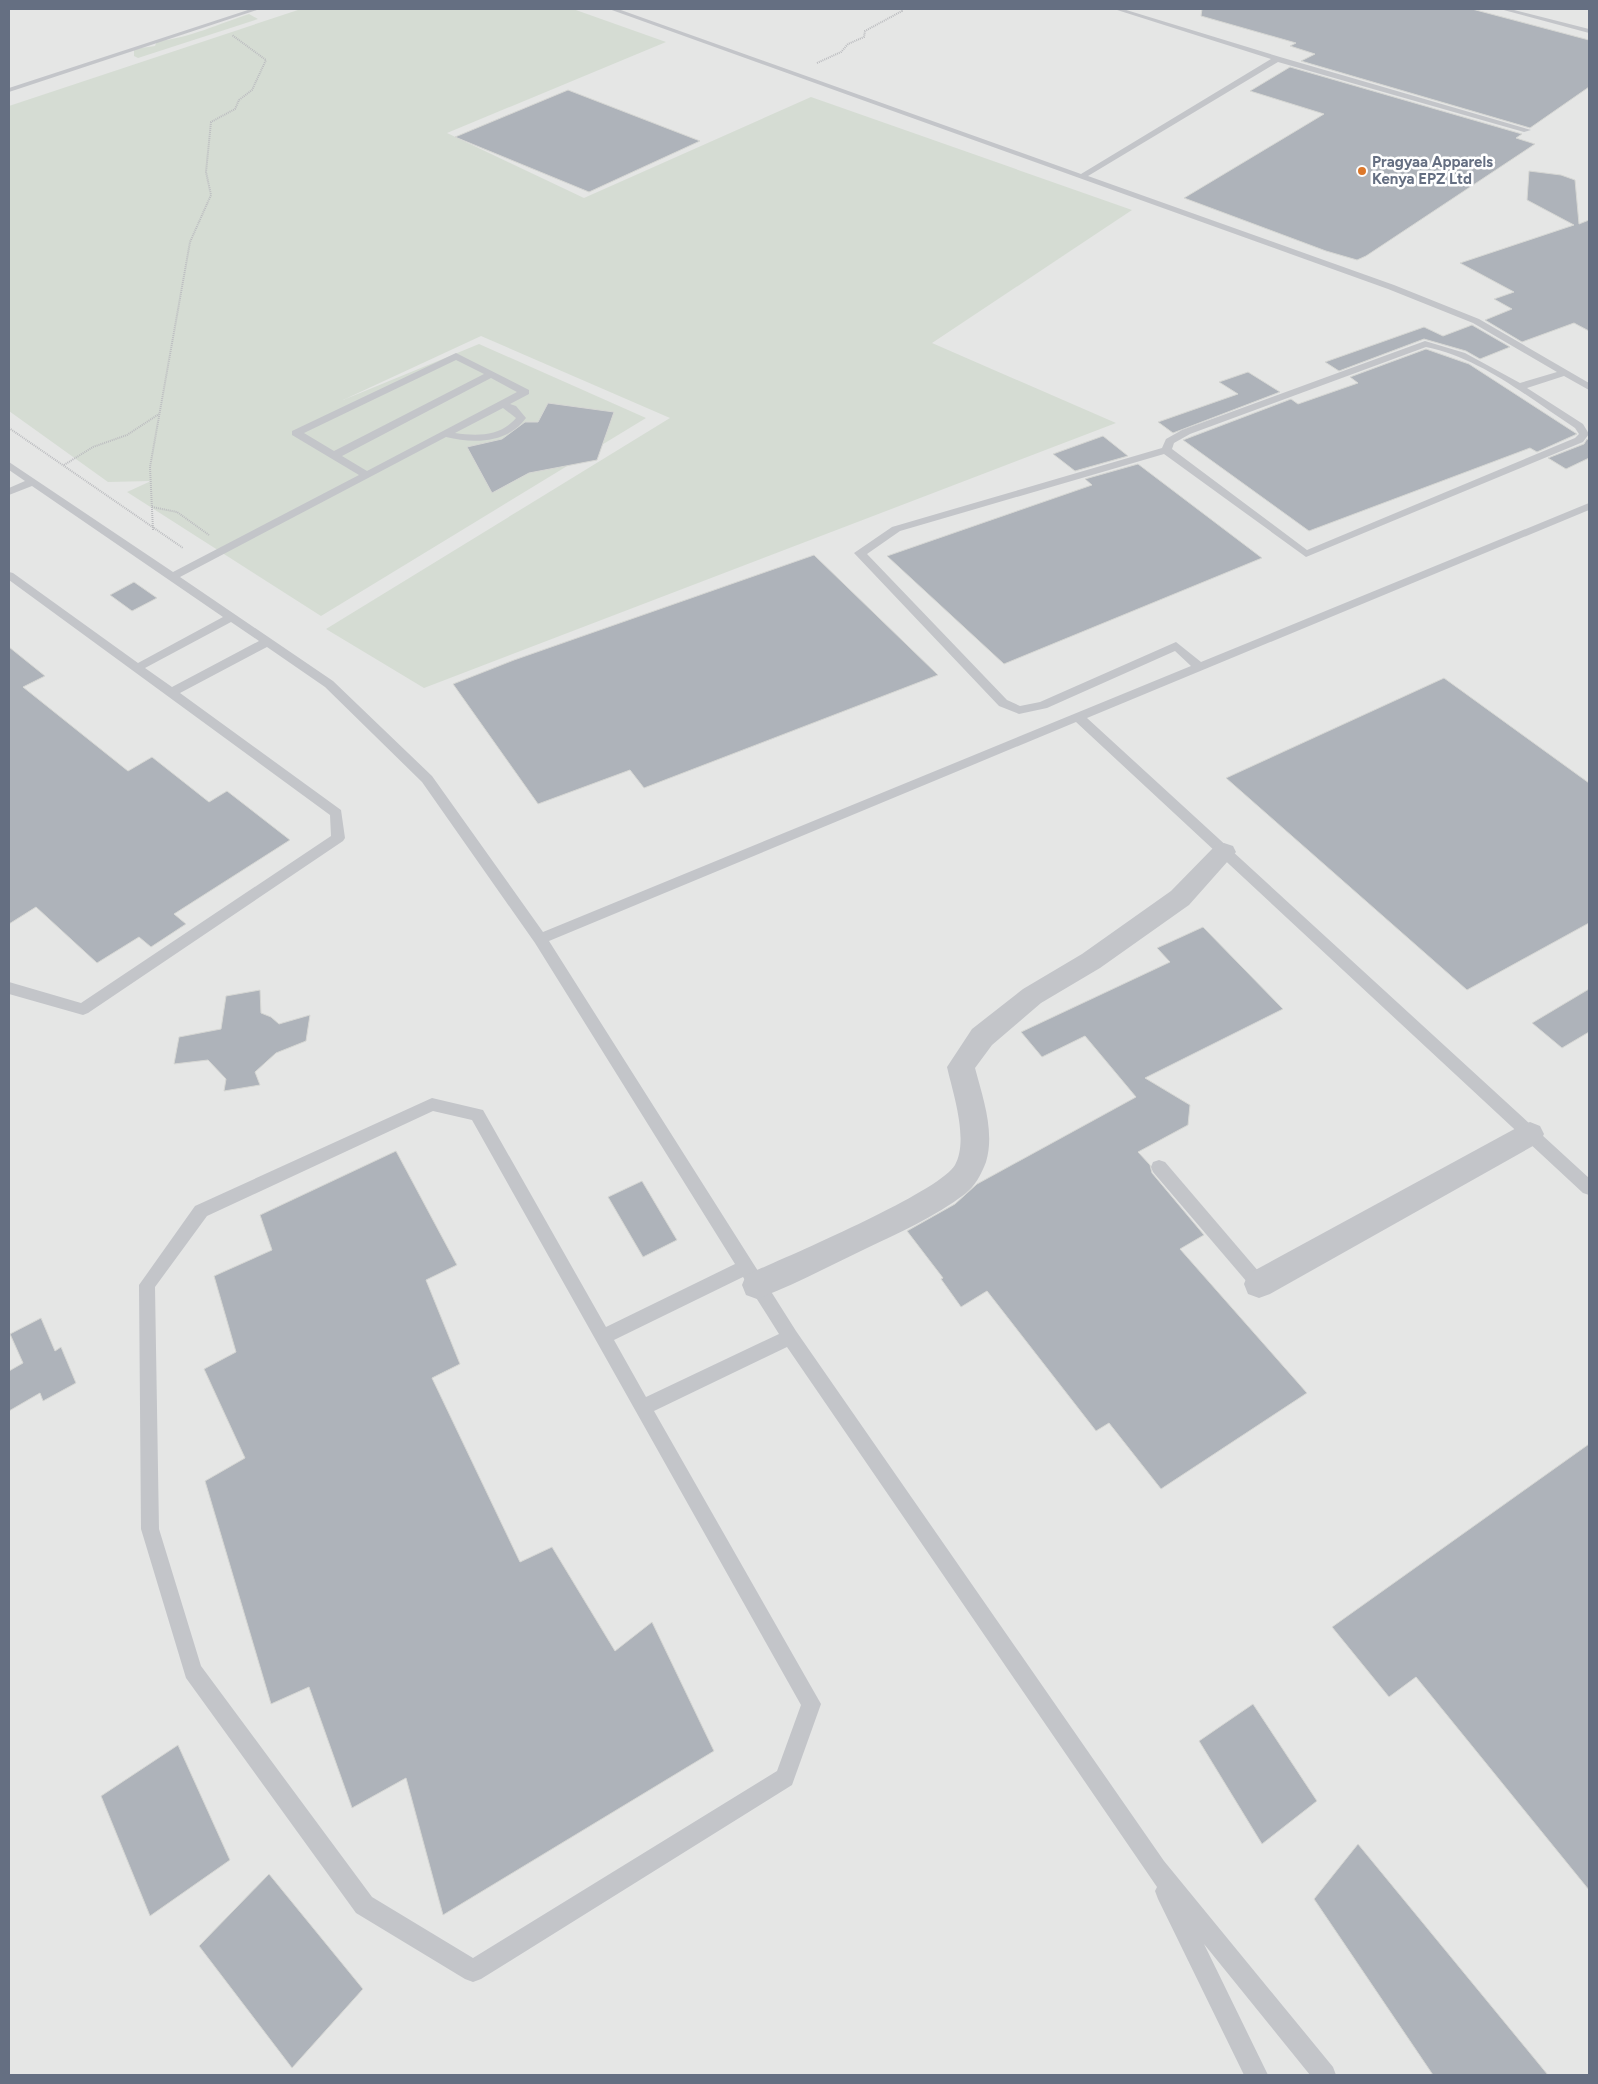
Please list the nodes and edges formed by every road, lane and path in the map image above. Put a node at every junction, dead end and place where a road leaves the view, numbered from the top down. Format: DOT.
graph roads {
  1 [pos="257,9"];
  2 [pos="612,9"];
  3 [pos="901,9"];
  4 [pos="1117,9"];
  5 [pos="1503,9"];
  6 [pos="215,22"];
  7 [pos="1589,31"];
  8 [pos="1277,58"];
  9 [pos="798,75"];
  10 [pos="9,90"];
  11 [pos="1527,130"];
  12 [pos="1081,177"];
  13 [pos="1565,373"];
  14 [pos="492,374"];
  15 [pos="1519,387"];
  16 [pos="1589,387"];
  17 [pos="503,404"];
  18 [pos="159,414"];
  19 [pos="9,428"];
  20 [pos="445,434"];
  21 [pos="1166,450"];
  22 [pos="333,456"];
  23 [pos="9,465"];
  24 [pos="64,465"];
  25 [pos="367,475"];
  26 [pos="32,482"];
  27 [pos="9,492"];
  28 [pos="1589,506"];
  29 [pos="152,507"];
  30 [pos="153,529"];
  31 [pos="228,548"];
  32 [pos="202,561"];
  33 [pos="9,575"];
  34 [pos="172,577"];
  35 [pos="231,618"];
  36 [pos="267,642"];
  37 [pos="1200,667"];
  38 [pos="137,668"];
  39 [pos="171,693"];
  40 [pos="1078,717"];
  41 [pos="1224,852"];
  42 [pos="540,939"];
  43 [pos="9,988"];
  44 [pos="1530,1134"];
  45 [pos="1159,1167"];
  46 [pos="1589,1188"];
  47 [pos="751,1276"];
  48 [pos="1259,1284"];
  49 [pos="603,1337"];
  50 [pos="790,1337"];
  51 [pos="643,1408"];
  52 [pos="1156,1869"];
  53 [pos="1256,2075"];
  54 [pos="1325,2075"];
  1 -- 6 [label="lane"];
  2 -- 9 [label="lane"];
  3 -- 9 [label="path"];
  4 -- 8 [label="lane"];
  5 -- 7 [label="lane"];
  6 -- 10 [label="lane"];
  6 -- 18 [label="path"];
  8 -- 11 [label="lane"];
  8 -- 12 [label="lane"];
  9 -- 12 [label="lane"];
  12 -- 13 [label="lane"];
  13 -- 15 [label="lane"];
  13 -- 16 [label="lane"];
  14 -- 17 [label="lane"];
  14 -- 22 [label="lane"];
  14 -- 22 [label="lane"];
  15 -- 21 [label="lane"];
  15 -- 21 [label="lane"];
  17 -- 20 [label="lane"];
  17 -- 20 [label="lane"];
  18 -- 24 [label="path"];
  18 -- 29 [label="path"];
  19 -- 24 [label="path"];
  20 -- 25 [label="lane"];
  21 -- 37 [label="lane"];
  22 -- 25 [label="lane"];
  23 -- 26 [label="lane"];
  24 -- 30 [label="path"];
  25 -- 31 [label="lane"];
  26 -- 27 [label="lane"];
  26 -- 34 [label="lane"];
  28 -- 37 [label="lane"];
  29 -- 30 [label="path"];
  29 -- 31 [label="path"];
  30 -- 32 [label="path"];
  31 -- 32 [label="lane"];
  32 -- 34 [label="lane"];
  33 -- 38 [label="lane"];
  34 -- 35 [label="lane"];
  35 -- 36 [label="lane"];
  35 -- 38 [label="lane"];
  36 -- 39 [label="lane"];
  36 -- 42 [label="lane"];
  37 -- 40 [label="lane"];
  38 -- 39 [label="lane"];
  39 -- 43 [label="lane"];
  40 -- 41 [label="lane"];
  40 -- 42 [label="lane"];
  41 -- 44 [label="lane"];
  41 -- 47 [label="street"];
  42 -- 47 [label="lane"];
  44 -- 46 [label="lane"];
  44 -- 48 [label="street"];
  45 -- 48 [label="lane"];
  47 -- 49 [label="lane"];
  47 -- 50 [label="lane"];
  49 -- 51 [label="lane"];
  49 -- 51 [label="lane"];
  50 -- 51 [label="lane"];
  50 -- 52 [label="lane"];
  52 -- 53 [label="lane"];
  52 -- 54 [label="lane"];
}
